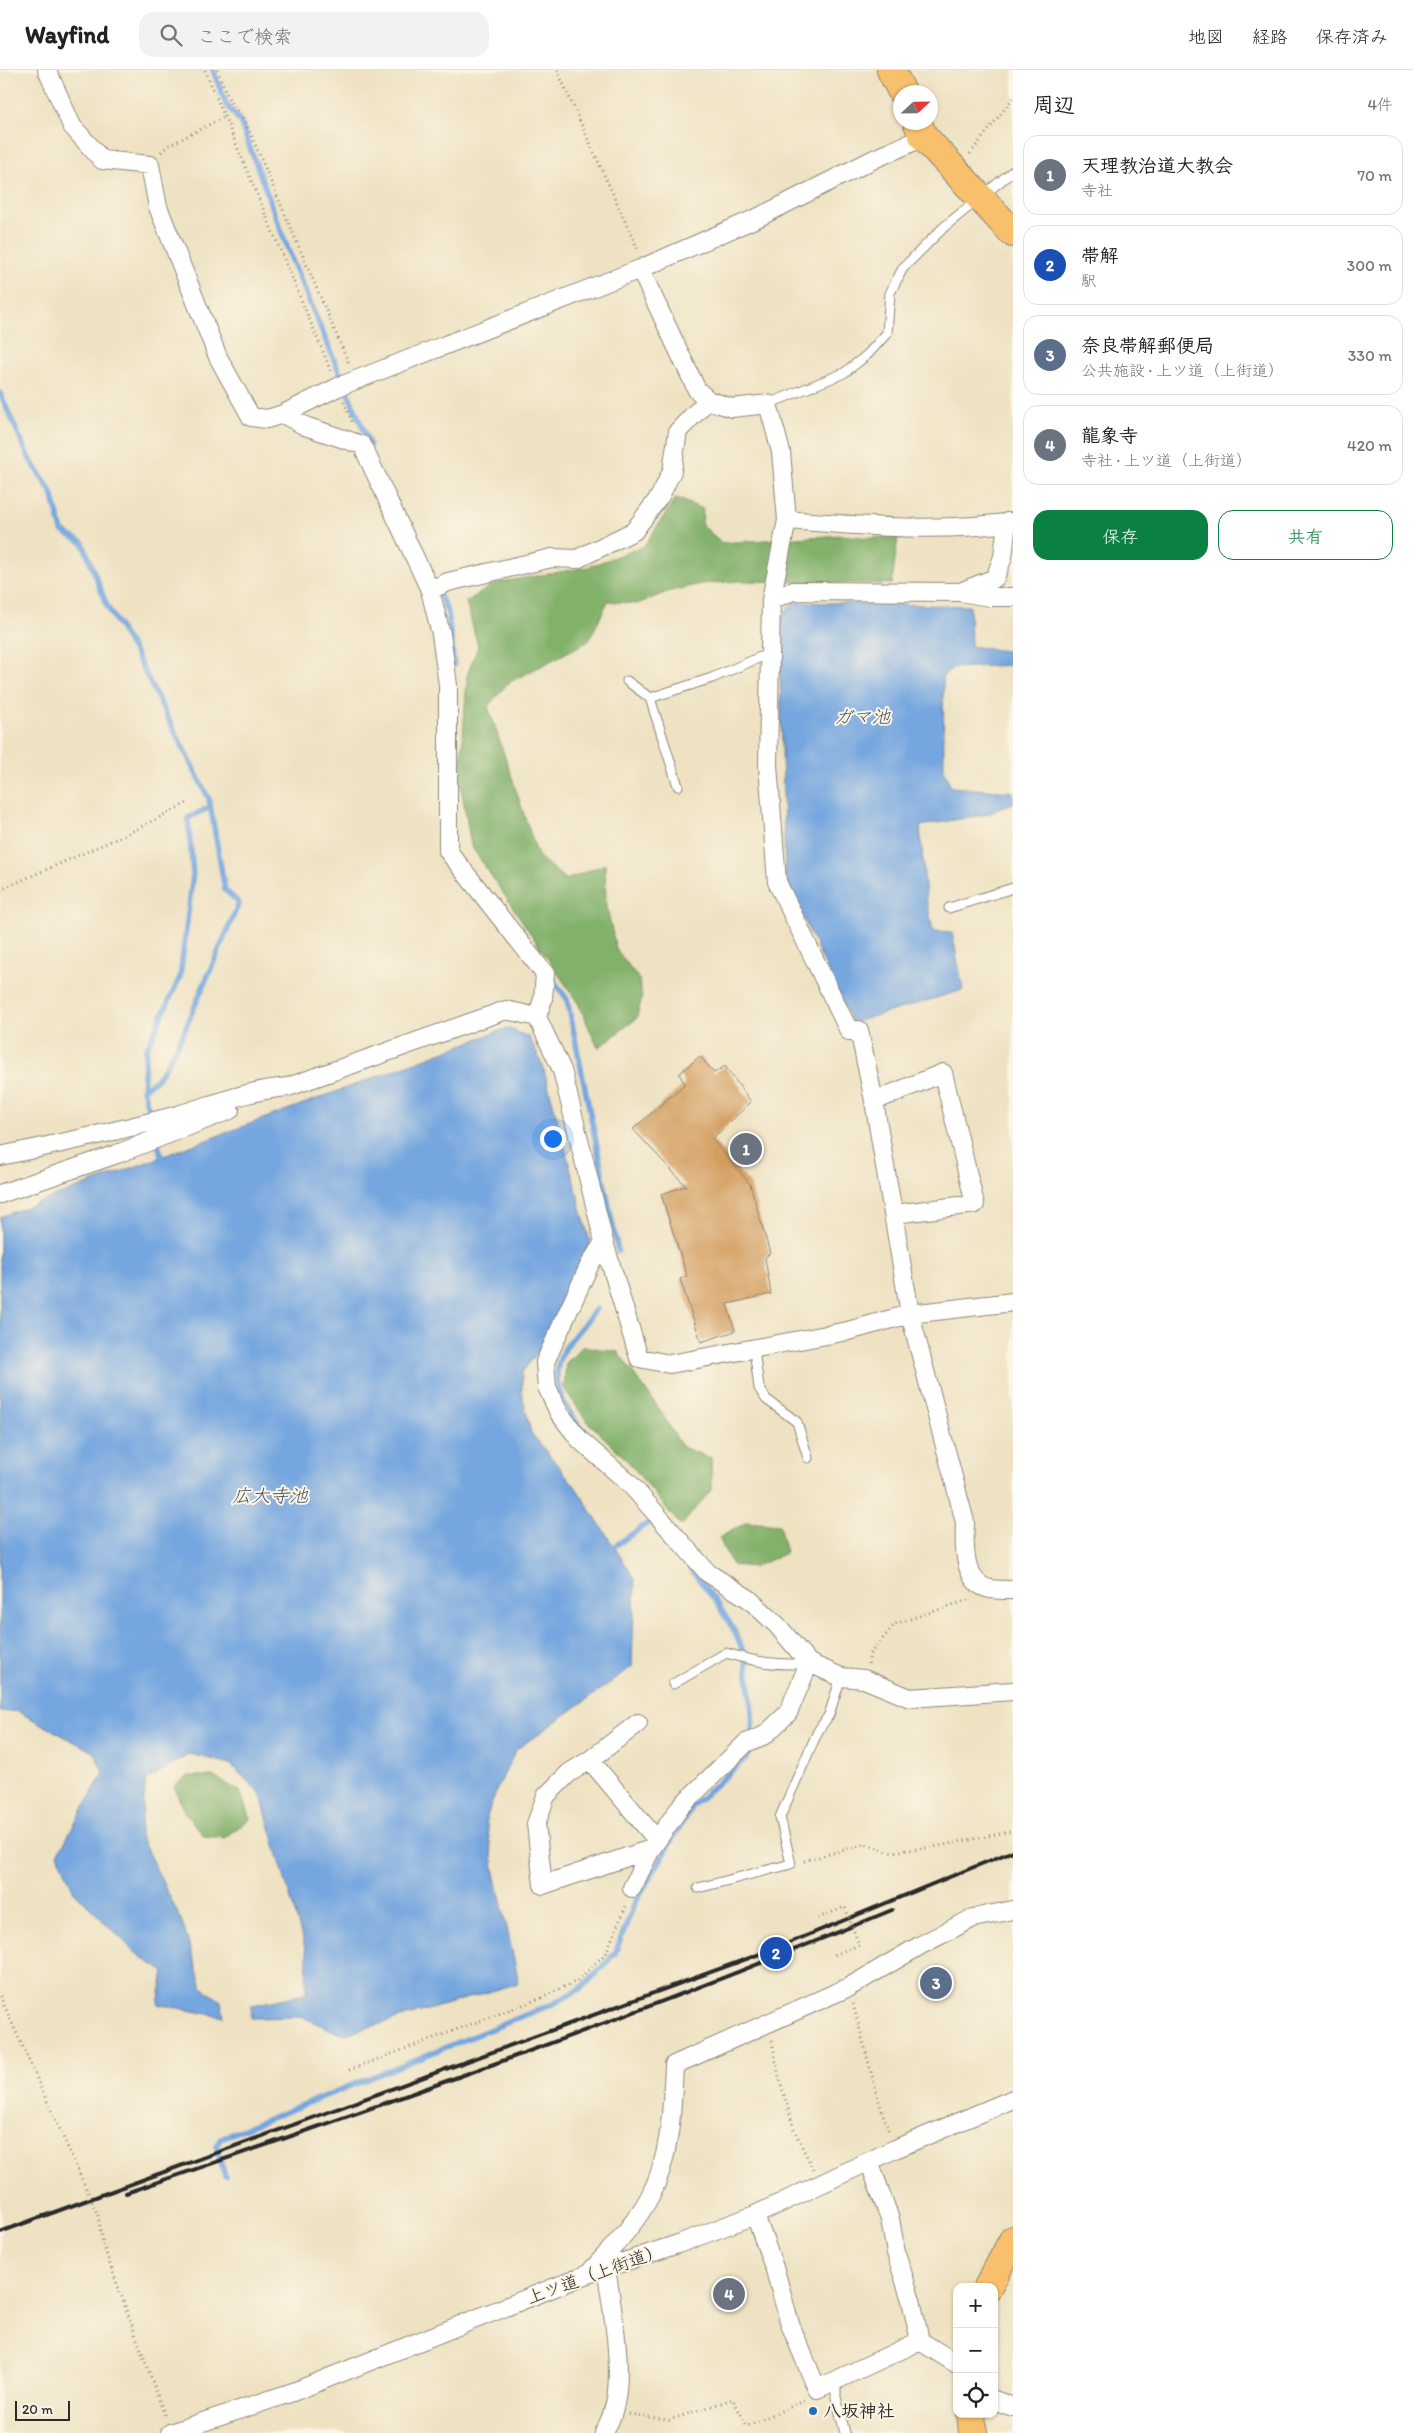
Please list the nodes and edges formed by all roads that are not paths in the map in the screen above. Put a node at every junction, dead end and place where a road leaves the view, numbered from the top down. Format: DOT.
graph roads {
  1 [pos="47,70"];
  2 [pos="891,70"];
  3 [pos="898,85"];
  4 [pos="921,130"];
  5 [pos="1013,171"];
  6 [pos="980,198"];
  7 [pos="1013,233"];
  8 [pos="643,267"];
  9 [pos="708,400"];
  10 [pos="768,404"];
  11 [pos="284,414"];
  12 [pos="787,520"];
  13 [pos="1010,522"];
  14 [pos="438,587"];
  15 [pos="960,592"];
  16 [pos="1013,597"];
  17 [pos="771,600"];
  18 [pos="770,653"];
  19 [pos="627,681"];
  20 [pos="650,698"];
  21 [pos="678,786"];
  22 [pos="1013,888"];
  23 [pos="949,908"];
  24 [pos="538,1017"];
  25 [pos="288,1087"];
  26 [pos="874,1101"];
  27 [pos="0,1156"];
  28 [pos="0,1194"];
  29 [pos="894,1214"];
  30 [pos="604,1242"];
  31 [pos="1013,1302"];
  32 [pos="910,1314"];
  33 [pos="754,1349"];
  34 [pos="808,1458"];
  35 [pos="1013,1590"];
  36 [pos="809,1663"];
  37 [pos="841,1677"];
  38 [pos="673,1684"];
  39 [pos="1013,1691"];
  40 [pos="638,1723"];
  41 [pos="590,1760"];
  42 [pos="654,1845"];
  43 [pos="632,1888"];
  44 [pos="698,1888"];
  45 [pos="1013,1910"];
  46 [pos="1013,2099"];
  47 [pos="869,2161"];
  48 [pos="755,2215"];
  49 [pos="1013,2240"];
  50 [pos="606,2268"];
  51 [pos="588,2274"];
  52 [pos="990,2283"];
  53 [pos="920,2341"];
  54 [pos="953,2362"];
  55 [pos="836,2379"];
  56 [pos="998,2401"];
  57 [pos="1013,2407"];
  58 [pos="971,2418"];
  59 [pos="170,2433"];
  60 [pos="604,2433"];
  61 [pos="844,2433"];
  62 [pos="973,2433"];
  1 -- 11 [label="street"];
  2 -- 3 [label="main road"];
  4 -- 6 [label="main road"];
  4 -- 8 [label="street"];
  5 -- 6 [label="lane"];
  6 -- 7 [label="main road"];
  6 -- 10 [label="lane"];
  8 -- 9 [label="street"];
  8 -- 11 [label="street"];
  9 -- 10 [label="street"];
  9 -- 14 [label="street"];
  10 -- 12 [label="street"];
  11 -- 14 [label="street"];
  12 -- 13 [label="street"];
  12 -- 17 [label="street"];
  13 -- 15 [label="street"];
  14 -- 24 [label="street"];
  15 -- 16 [label="street"];
  15 -- 17 [label="street"];
  17 -- 18 [label="street"];
  18 -- 20 [label="lane"];
  18 -- 26 [label="street"];
  19 -- 20 [label="lane"];
  20 -- 21 [label="lane"];
  22 -- 23 [label="lane"];
  24 -- 25 [label="street"];
  24 -- 30 [label="street"];
  25 -- 27 [label="street"];
  25 -- 28 [label="street"];
  26 -- 29 [label="street"];
  26 -- 29 [label="street"];
  29 -- 32 [label="street"];
  30 -- 33 [label="street"];
  30 -- 36 [label="street"];
  31 -- 32 [label="street"];
  32 -- 33 [label="street"];
  32 -- 35 [label="street"];
  33 -- 34 [label="lane"];
  36 -- 37 [label="street"];
  36 -- 38 [label="lane"];
  36 -- 42 [label="street"];
  37 -- 39 [label="street"];
  37 -- 44 [label="lane"];
  40 -- 41 [label="street"];
  41 -- 42 [label="street"];
  41 -- 42 [label="street"];
  42 -- 43 [label="street"];
  45 -- 51 [label="street"];
  46 -- 47 [label="street, 上ツ道（上街道）"];
  47 -- 48 [label="street, 上ツ道（上街道）"];
  47 -- 53 [label="street"];
  48 -- 50 [label="street, 上ツ道（上街道）"];
  48 -- 55 [label="street"];
  49 -- 52 [label="main road"];
  50 -- 51 [label="street, 上ツ道（上街道）"];
  50 -- 60 [label="street"];
  51 -- 59 [label="street, 上ツ道（上街道）"];
  53 -- 54 [label="street"];
  53 -- 55 [label="street"];
  55 -- 61 [label="lane"];
  56 -- 57 [label="street"];
  58 -- 62 [label="main road"];
}
